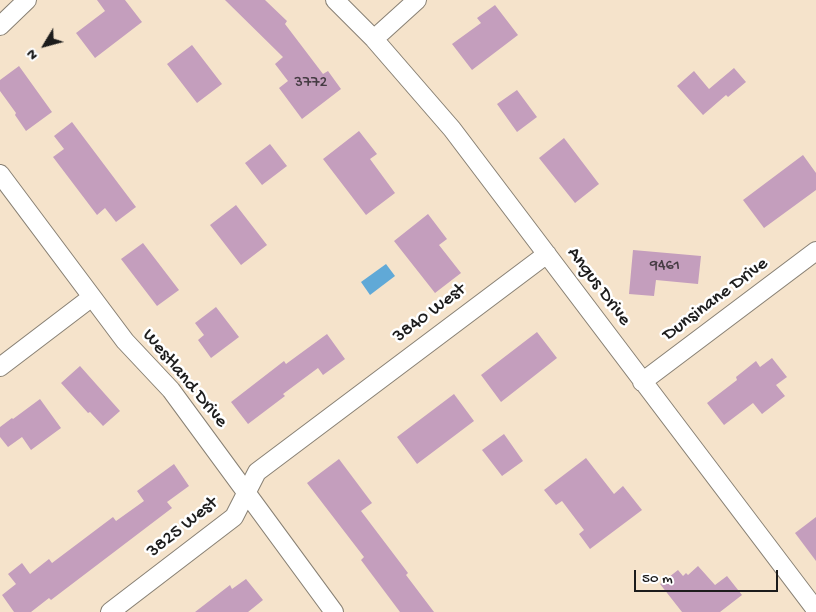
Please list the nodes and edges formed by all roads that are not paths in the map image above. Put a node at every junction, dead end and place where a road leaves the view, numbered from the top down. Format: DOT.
graph roads {
  1 [pos="27,0"];
  2 [pos="335,0"];
  3 [pos="417,0"];
  4 [pos="0,26"];
  5 [pos="374,39"];
  6 [pos="0,174"];
  7 [pos="816,251"];
  8 [pos="547,254"];
  9 [pos="92,297"];
  10 [pos="0,367"];
  11 [pos="642,382"];
  12 [pos="339,409"];
  13 [pos="247,493"];
  14 [pos="816,610"];
  15 [pos="110,612"];
  16 [pos="334,612"];
  1 -- 4 [label="street"];
  2 -- 5 [label="street, Angus Drive"];
  3 -- 5 [label="street"];
  5 -- 8 [label="street, Angus Drive"];
  6 -- 9 [label="street, Westland Drive"];
  7 -- 11 [label="street, Dunsinane Drive"];
  8 -- 11 [label="street, Angus Drive"];
  8 -- 12 [label="street, 3840 West"];
  9 -- 10 [label="street"];
  9 -- 13 [label="street, Westland Drive"];
  11 -- 14 [label="street, Angus Drive"];
  12 -- 13 [label="street, 3825 West"];
  13 -- 15 [label="street, 3825 West"];
  13 -- 16 [label="street, Westland Drive"];
}
